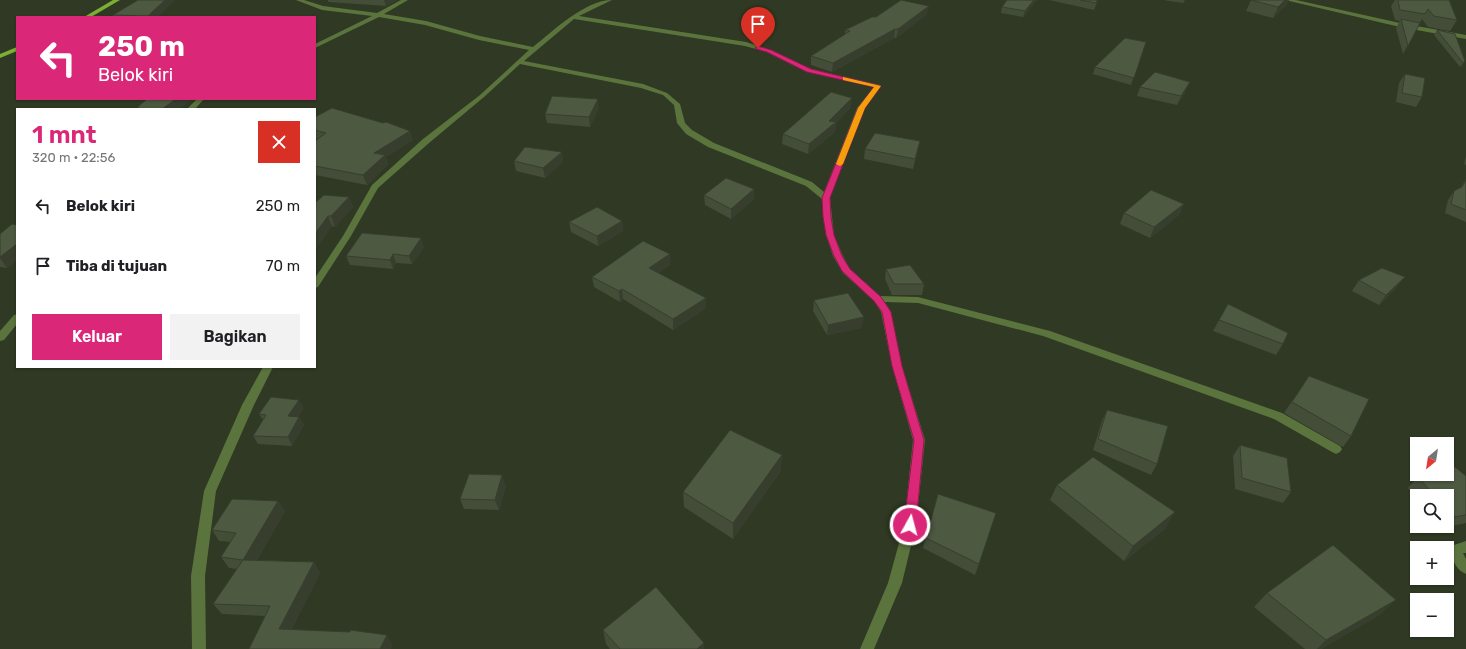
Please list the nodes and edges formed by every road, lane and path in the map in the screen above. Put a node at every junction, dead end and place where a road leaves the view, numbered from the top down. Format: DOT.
graph roads {
  1 [pos="117,0"];
  2 [pos="299,0"];
  3 [pos="405,0"];
  4 [pos="609,0"];
  5 [pos="1288,0"];
  6 [pos="378,15"];
  7 [pos="89,16"];
  8 [pos="573,17"];
  9 [pos="1466,37"];
  10 [pos="316,46"];
  11 [pos="16,49"];
  12 [pos="533,49"];
  13 [pos="0,56"];
  14 [pos="519,62"];
  15 [pos="200,100"];
  16 [pos="192,108"];
  17 [pos="826,198"];
  18 [pos="316,283"];
  19 [pos="878,299"];
  20 [pos="16,318"];
  21 [pos="0,338"];
  22 [pos="267,368"];
  23 [pos="1336,449"];
  24 [pos="1466,547"];
  25 [pos="1466,568"];
  26 [pos="199,649"];
  27 [pos="867,649"];
  1 -- 7 [label="main road"];
  2 -- 6 [label="street"];
  3 -- 6 [label="street"];
  4 -- 8 [label="street"];
  5 -- 9 [label="street"];
  6 -- 10 [label="street"];
  6 -- 12 [label="street"];
  8 -- 12 [label="street"];
  8 -- 17 [label="street"];
  11 -- 13 [label="main road"];
  12 -- 14 [label="street"];
  14 -- 17 [label="street"];
  14 -- 18 [label="street"];
  15 -- 16 [label="street"];
  17 -- 19 [label="street"];
  19 -- 23 [label="street"];
  19 -- 27 [label="street"];
  20 -- 21 [label="street"];
  22 -- 26 [label="street"];
  24 -- 25 [label="street"];
}
